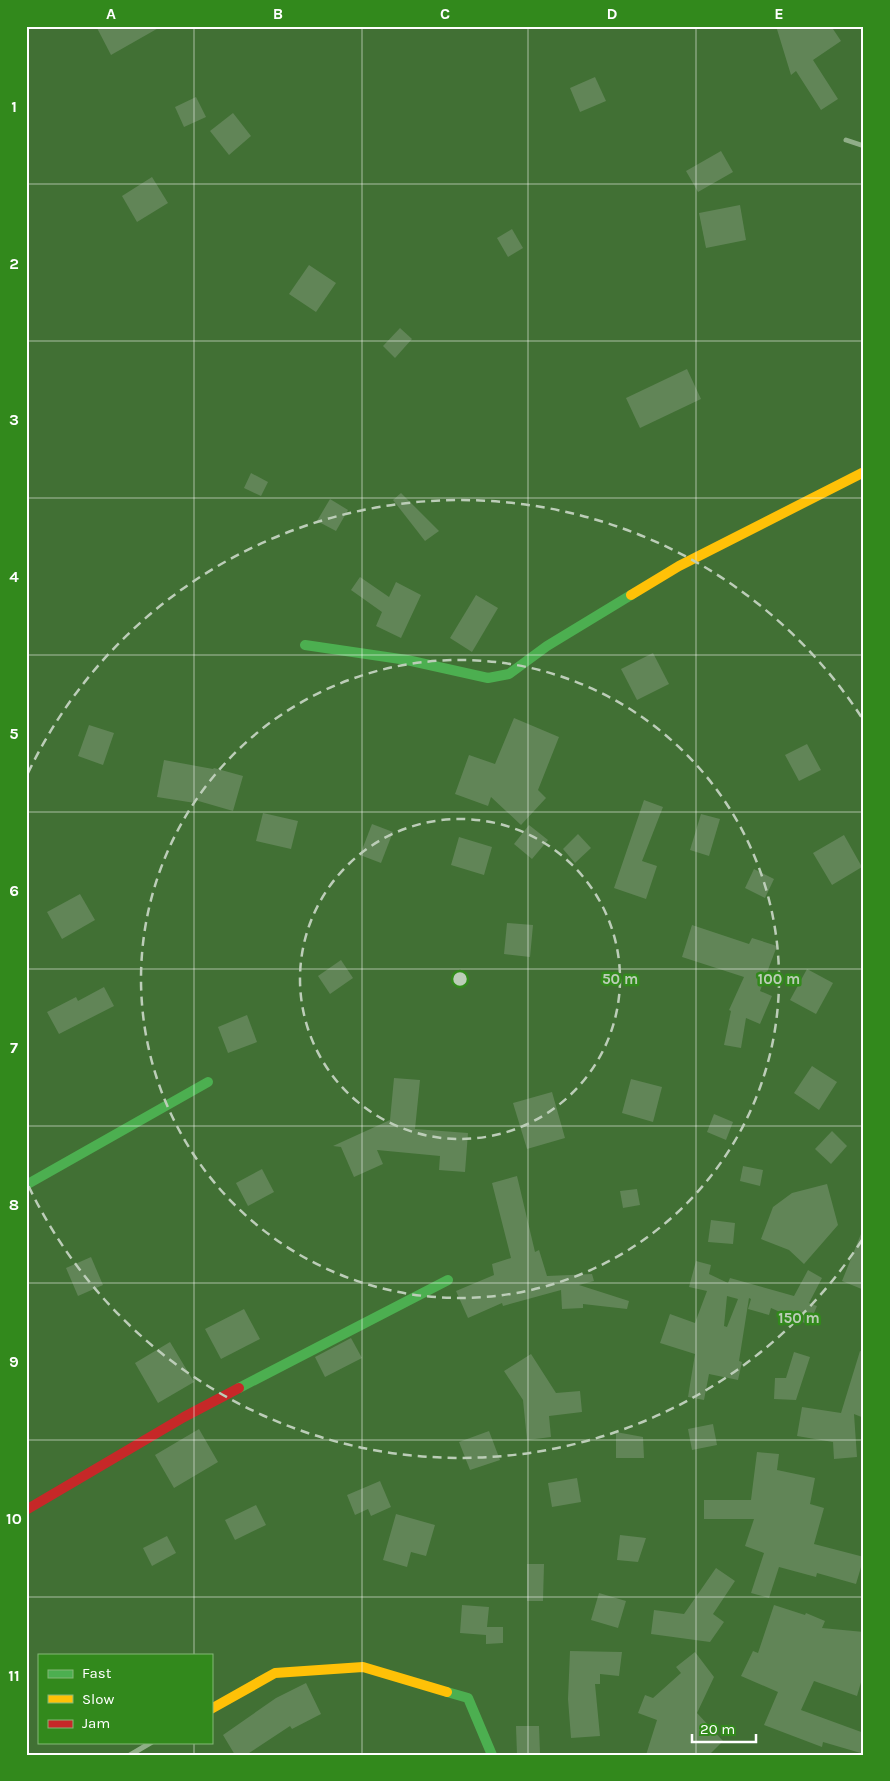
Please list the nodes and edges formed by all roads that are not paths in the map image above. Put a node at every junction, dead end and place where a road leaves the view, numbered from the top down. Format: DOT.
graph roads {
  1 [pos="846,140"];
  2 [pos="864,146"];
  3 [pos="864,472"];
  4 [pos="305,646"];
  5 [pos="208,1082"];
  6 [pos="26,1185"];
  7 [pos="448,1280"];
  8 [pos="26,1510"];
  9 [pos="212,1708"];
  10 [pos="149,1744"];
  11 [pos="130,1755"];
  12 [pos="492,1755"];
  1 -- 2 [label="street"];
  3 -- 4 [label="street"];
  5 -- 6 [label="street"];
  7 -- 8 [label="street"];
  9 -- 12 [label="street"];
  10 -- 11 [label="street"];
}
